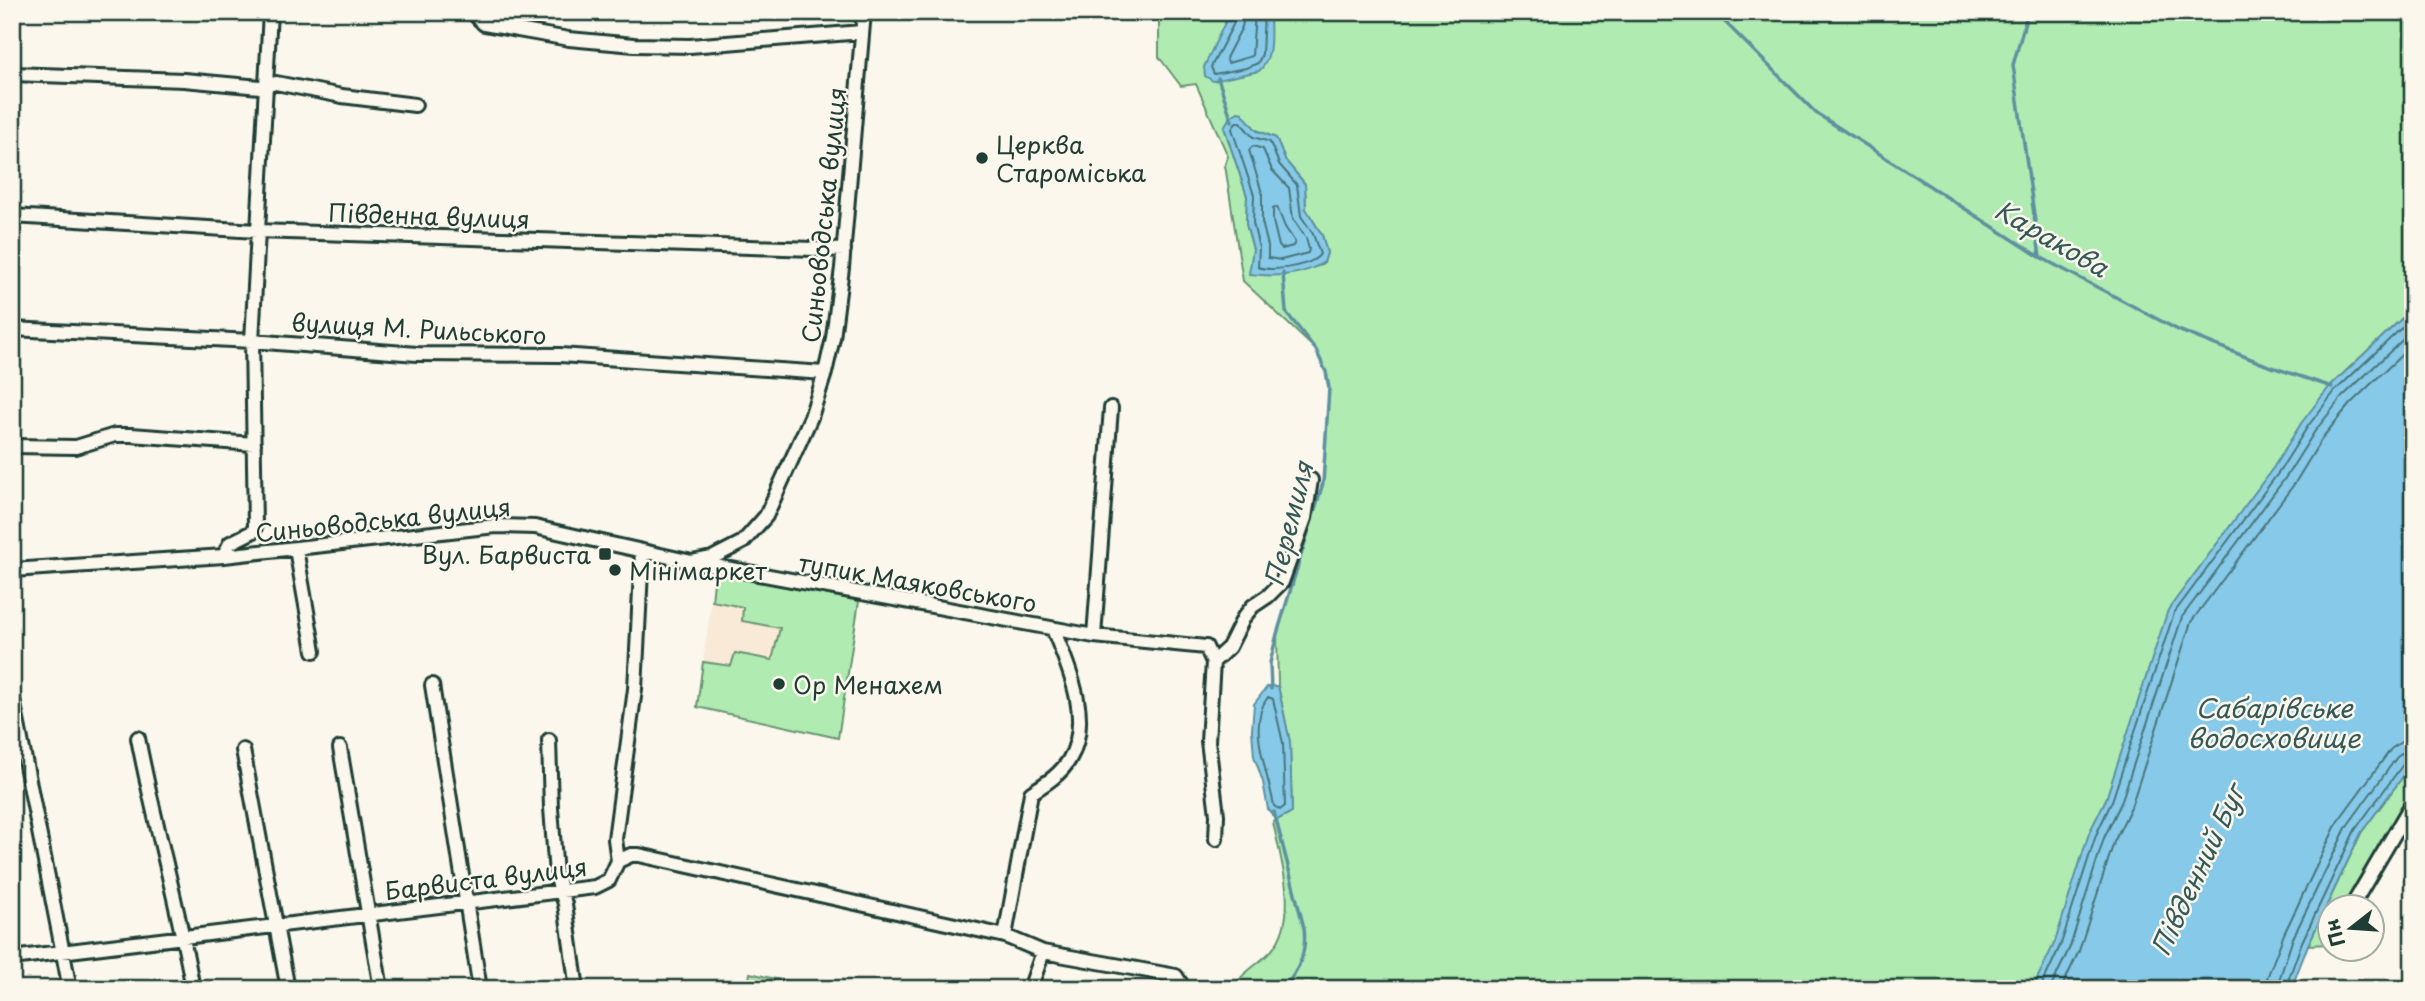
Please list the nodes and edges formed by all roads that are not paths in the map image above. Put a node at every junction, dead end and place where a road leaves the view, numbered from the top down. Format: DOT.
graph roads {
  1 [pos="270,12"];
  2 [pos="472,12"];
  3 [pos="864,12"];
  4 [pos="862,32"];
  5 [pos="12,74"];
  6 [pos="265,86"];
  7 [pos="415,105"];
  8 [pos="12,216"];
  9 [pos="257,231"];
  10 [pos="844,250"];
  11 [pos="12,328"];
  12 [pos="252,341"];
  13 [pos="825,373"];
  14 [pos="1111,408"];
  15 [pos="254,444"];
  16 [pos="12,446"];
  17 [pos="1311,480"];
  18 [pos="296,549"];
  19 [pos="642,551"];
  20 [pos="224,556"];
  21 [pos="692,562"];
  22 [pos="12,570"];
  23 [pos="1053,629"];
  24 [pos="1094,636"];
  25 [pos="314,651"];
  26 [pos="1213,662"];
  27 [pos="432,685"];
  28 [pos="12,694"];
  29 [pos="138,738"];
  30 [pos="549,740"];
  31 [pos="340,748"];
  32 [pos="243,750"];
  33 [pos="2413,802"];
  34 [pos="1216,839"];
  35 [pos="618,861"];
  36 [pos="561,890"];
  37 [pos="2359,892"];
  38 [pos="466,902"];
  39 [pos="367,914"];
  40 [pos="277,924"];
  41 [pos="184,935"];
  42 [pos="1005,936"];
  43 [pos="62,952"];
  44 [pos="1043,952"];
  45 [pos="12,958"];
  46 [pos="70,989"];
  47 [pos="192,989"];
  48 [pos="288,989"];
  49 [pos="381,989"];
  50 [pos="480,989"];
  51 [pos="577,989"];
  52 [pos="1030,989"];
  53 [pos="1184,989"];
  1 -- 6 [label="street"];
  2 -- 4 [label="street"];
  3 -- 4 [label="street, Синьоводська вулиця"];
  4 -- 10 [label="street, Синьоводська вулиця"];
  5 -- 6 [label="street"];
  6 -- 7 [label="street"];
  6 -- 9 [label="street"];
  8 -- 9 [label="street, Південна вулиця"];
  9 -- 10 [label="street, Південна вулиця"];
  9 -- 12 [label="street"];
  10 -- 13 [label="street, Синьоводська вулиця"];
  11 -- 12 [label="street, вулиця М. Рильського"];
  12 -- 13 [label="street, вулиця М. Рильського"];
  12 -- 15 [label="street"];
  13 -- 21 [label="street, Синьоводська вулиця"];
  14 -- 24 [label="street"];
  15 -- 16 [label="street"];
  15 -- 20 [label="street"];
  17 -- 26 [label="street"];
  18 -- 19 [label="street, Синьоводська вулиця"];
  18 -- 20 [label="street, Синьоводська вулиця"];
  18 -- 25 [label="street"];
  19 -- 21 [label="street, Синьоводська вулиця"];
  19 -- 35 [label="street"];
  20 -- 22 [label="street, Синьоводська вулиця"];
  21 -- 23 [label="street, тупик Маяковського"];
  23 -- 24 [label="street, тупик Маяковського"];
  23 -- 42 [label="street, тупик Маяковського"];
  24 -- 26 [label="street, тупик Маяковського"];
  26 -- 34 [label="street"];
  27 -- 38 [label="street"];
  28 -- 43 [label="street"];
  29 -- 41 [label="street"];
  30 -- 36 [label="street"];
  31 -- 39 [label="street"];
  32 -- 40 [label="street"];
  33 -- 37 [label="street"];
  35 -- 36 [label="street, Барвиста вулиця"];
  35 -- 42 [label="street, Барвиста вулиця"];
  36 -- 38 [label="street, Барвиста вулиця"];
  36 -- 51 [label="street"];
  38 -- 39 [label="street, Барвиста вулиця"];
  38 -- 50 [label="street"];
  39 -- 40 [label="street, Барвиста вулиця"];
  39 -- 49 [label="street"];
  40 -- 41 [label="street, Барвиста вулиця"];
  40 -- 48 [label="street"];
  41 -- 43 [label="street, Барвиста вулиця"];
  41 -- 47 [label="street"];
  42 -- 44 [label="street, Барвиста вулиця"];
  43 -- 45 [label="street, Барвиста вулиця"];
  43 -- 46 [label="street"];
  44 -- 52 [label="street"];
  44 -- 53 [label="street, Барвиста вулиця"];
}
